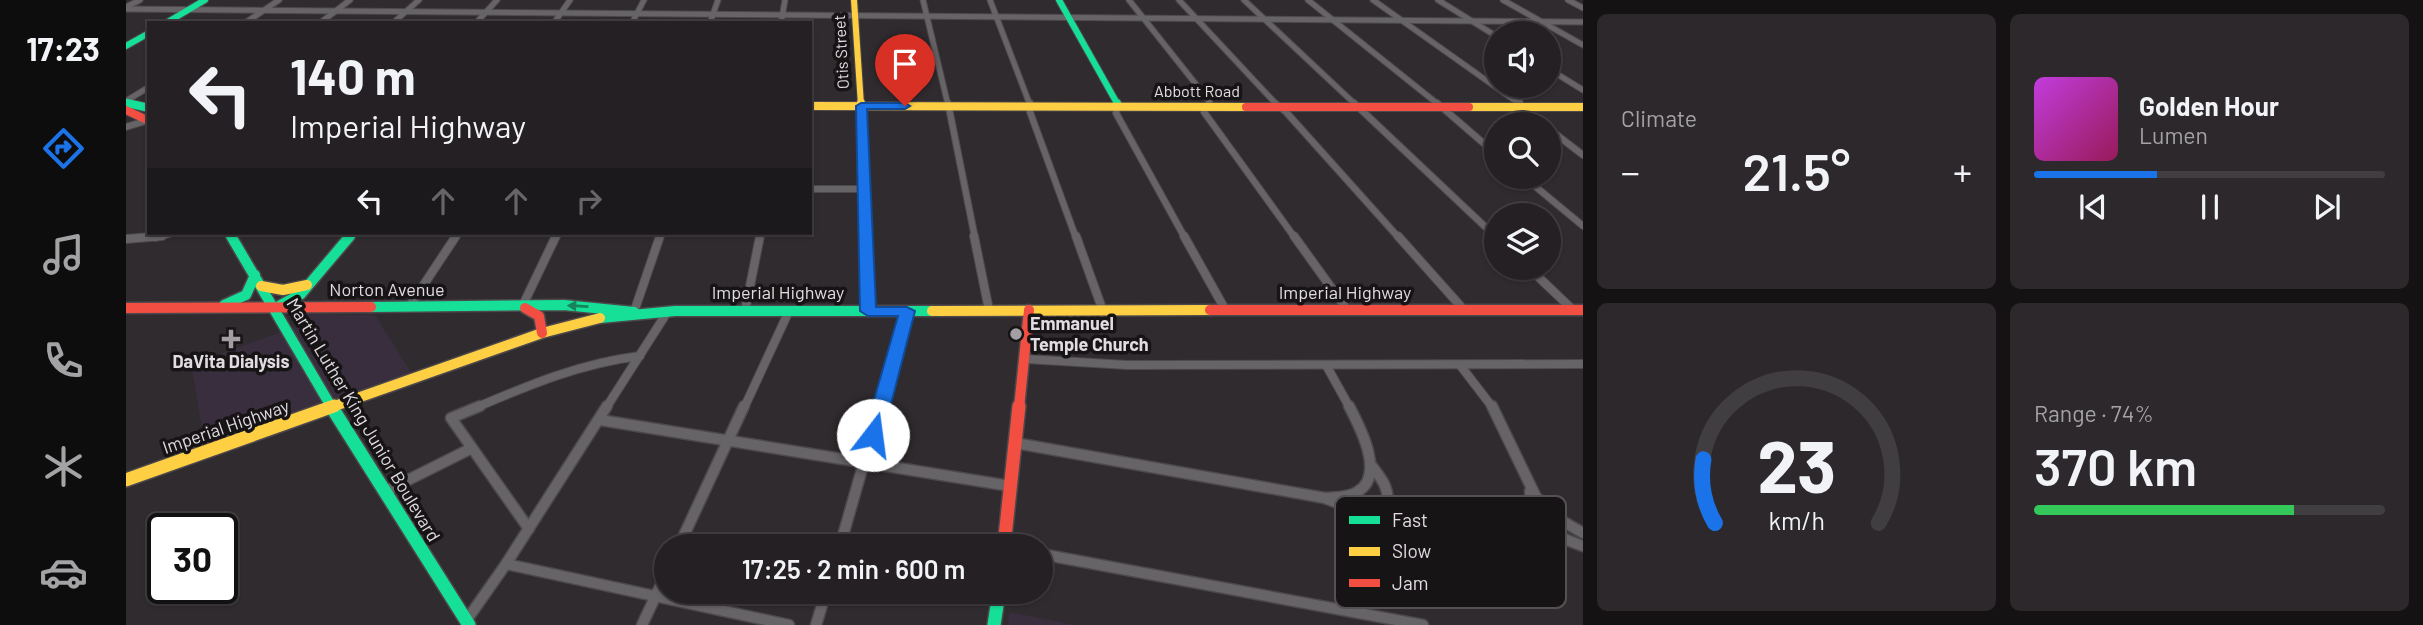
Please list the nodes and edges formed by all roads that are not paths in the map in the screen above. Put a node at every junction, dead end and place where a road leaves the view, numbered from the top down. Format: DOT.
graph roads {
  1 [pos="140,0"];
  2 [pos="205,0"];
  3 [pos="279,0"];
  4 [pos="350,0"];
  5 [pos="419,0"];
  6 [pos="497,0"];
  7 [pos="570,0"];
  8 [pos="644,0"];
  9 [pos="718,0"];
  10 [pos="785,0"];
  11 [pos="854,0"];
  12 [pos="923,0"];
  13 [pos="990,0"];
  14 [pos="1059,0"];
  15 [pos="1129,0"];
  16 [pos="1179,0"];
  17 [pos="1244,0"];
  18 [pos="1308,0"];
  19 [pos="1373,0"];
  20 [pos="1438,0"];
  21 [pos="1503,0"];
  22 [pos="1568,0"];
  23 [pos="126,8"];
  24 [pos="1583,8"];
  25 [pos="188,10"];
  26 [pos="263,10"];
  27 [pos="335,11"];
  28 [pos="406,12"];
  29 [pos="485,12"];
  30 [pos="561,13"];
  31 [pos="637,14"];
  32 [pos="713,14"];
  33 [pos="783,15"];
  34 [pos="855,16"];
  35 [pos="926,16"];
  36 [pos="996,17"];
  37 [pos="1070,17"];
  38 [pos="1143,18"];
  39 [pos="1196,18"];
  40 [pos="1265,19"];
  41 [pos="1332,20"];
  42 [pos="1402,20"];
  43 [pos="169,21"];
  44 [pos="248,21"];
  45 [pos="322,21"];
  46 [pos="396,21"];
  47 [pos="478,21"];
  48 [pos="555,21"];
  49 [pos="633,21"];
  50 [pos="711,21"];
  51 [pos="782,21"];
  52 [pos="1471,21"];
  53 [pos="1484,21"];
  54 [pos="1540,21"];
  55 [pos="1561,22"];
  56 [pos="1583,22"];
  57 [pos="1484,29"];
  58 [pos="1561,33"];
  59 [pos="147,34"];
  60 [pos="1583,45"];
  61 [pos="126,46"];
  62 [pos="1561,76"];
  63 [pos="147,89"];
  64 [pos="1583,90"];
  65 [pos="127,105"];
  66 [pos="147,106"];
  67 [pos="812,106"];
  68 [pos="861,106"];
  69 [pos="948,106"];
  70 [pos="1030,106"];
  71 [pos="1118,106"];
  72 [pos="1206,106"];
  73 [pos="1280,106"];
  74 [pos="1360,106"];
  75 [pos="1441,107"];
  76 [pos="1521,107"];
  77 [pos="1583,107"];
  78 [pos="1527,112"];
  79 [pos="147,120"];
  80 [pos="147,121"];
  81 [pos="126,127"];
  82 [pos="1561,139"];
  83 [pos="1484,144"];
  84 [pos="1583,155"];
  85 [pos="812,189"];
  86 [pos="864,189"];
  87 [pos="1538,189"];
  88 [pos="1484,225"];
  89 [pos="1583,226"];
  90 [pos="166,235"];
  91 [pos="230,235"];
  92 [pos="351,235"];
  93 [pos="457,235"];
  94 [pos="557,235"];
  95 [pos="660,235"];
  96 [pos="761,235"];
  97 [pos="126,239"];
  98 [pos="254,275"];
  99 [pos="1543,280"];
  100 [pos="310,284"];
  101 [pos="261,286"];
  102 [pos="409,307"];
  103 [pos="522,307"];
  104 [pos="126,308"];
  105 [pos="189,308"];
  106 [pos="274,309"];
  107 [pos="745,310"];
  108 [pos="989,310"];
  109 [pos="1029,310"];
  110 [pos="1348,310"];
  111 [pos="1464,310"];
  112 [pos="1578,310"];
  113 [pos="668,311"];
  114 [pos="789,311"];
  115 [pos="868,311"];
  116 [pos="907,311"];
  117 [pos="1103,311"];
  118 [pos="1226,311"];
  119 [pos="634,312"];
  120 [pos="542,333"];
  121 [pos="640,356"];
  122 [pos="1026,359"];
  123 [pos="1583,364"];
  124 [pos="1326,365"];
  125 [pos="1460,365"];
  126 [pos="332,408"];
  127 [pos="600,420"];
  128 [pos="731,439"];
  129 [pos="1015,443"];
  130 [pos="472,448"];
  131 [pos="866,461"];
  132 [pos="1371,465"];
  133 [pos="126,480"];
  134 [pos="1010,486"];
  135 [pos="1530,491"];
  136 [pos="384,492"];
  137 [pos="1349,496"];
  138 [pos="1389,496"];
  139 [pos="1529,496"];
  140 [pos="1534,496"];
  141 [pos="1335,497"];
  142 [pos="1325,498"];
  143 [pos="1335,502"];
  144 [pos="1566,524"];
  145 [pos="529,529"];
  146 [pos="685,534"];
  147 [pos="844,534"];
  148 [pos="1005,534"];
  149 [pos="1583,534"];
  150 [pos="1566,539"];
  151 [pos="1583,546"];
  152 [pos="1053,556"];
  153 [pos="506,564"];
  154 [pos="654,597"];
  155 [pos="654,599"];
  156 [pos="688,604"];
  157 [pos="822,604"];
  158 [pos="998,604"];
  159 [pos="1376,620"];
  160 [pos="467,623"];
  161 [pos="642,625"];
  162 [pos="789,625"];
  163 [pos="816,625"];
  164 [pos="995,625"];
  165 [pos="1423,625"];
  1 -- 23 [label="street"];
  2 -- 25 [label="main road"];
  3 -- 26 [label="street"];
  4 -- 27 [label="street"];
  5 -- 28 [label="street"];
  6 -- 29 [label="street"];
  7 -- 30 [label="street"];
  8 -- 31 [label="street"];
  9 -- 32 [label="street"];
  10 -- 33 [label="street"];
  11 -- 34 [label="main road, Otis Street"];
  12 -- 35 [label="street"];
  13 -- 36 [label="street"];
  14 -- 37 [label="main road"];
  15 -- 38 [label="street"];
  16 -- 39 [label="street"];
  17 -- 40 [label="street"];
  18 -- 41 [label="street"];
  19 -- 42 [label="street"];
  20 -- 52 [label="street"];
  21 -- 54 [label="street"];
  22 -- 24 [label="street"];
  23 -- 25 [label="street"];
  25 -- 26 [label="street"];
  25 -- 43 [label="main road"];
  26 -- 27 [label="street"];
  26 -- 44 [label="street"];
  27 -- 28 [label="street"];
  27 -- 45 [label="street"];
  28 -- 29 [label="street"];
  28 -- 46 [label="street"];
  29 -- 30 [label="street"];
  29 -- 47 [label="street"];
  30 -- 31 [label="street"];
  30 -- 48 [label="street"];
  31 -- 32 [label="street"];
  31 -- 49 [label="street"];
  32 -- 33 [label="street"];
  32 -- 50 [label="street"];
  33 -- 34 [label="street"];
  33 -- 51 [label="street"];
  34 -- 35 [label="street"];
  34 -- 68 [label="main road, Otis Street"];
  35 -- 36 [label="street"];
  35 -- 69 [label="street"];
  36 -- 37 [label="street"];
  36 -- 70 [label="street"];
  37 -- 38 [label="street"];
  37 -- 71 [label="main road"];
  38 -- 39 [label="street"];
  38 -- 72 [label="street"];
  39 -- 40 [label="street"];
  39 -- 73 [label="street"];
  40 -- 41 [label="street"];
  40 -- 74 [label="street"];
  41 -- 42 [label="street"];
  41 -- 75 [label="street"];
  42 -- 52 [label="street"];
  42 -- 76 [label="street"];
  52 -- 53 [label="street"];
  52 -- 57 [label="street"];
  55 -- 56 [label="street"];
  58 -- 60 [label="street"];
  59 -- 61 [label="main road"];
  62 -- 64 [label="street"];
  63 -- 65 [label="street"];
  65 -- 66 [label="main road"];
  65 -- 79 [label="main road"];
  67 -- 68 [label="main road, Abbott Road"];
  68 -- 69 [label="main road, Abbott Road"];
  68 -- 86 [label="main road, Otis Street"];
  69 -- 70 [label="main road, Abbott Road"];
  69 -- 108 [label="street"];
  70 -- 71 [label="main road, Abbott Road"];
  70 -- 117 [label="street"];
  71 -- 72 [label="main road, Abbott Road"];
  71 -- 118 [label="street"];
  72 -- 73 [label="main road, Abbott Road"];
  72 -- 110 [label="street"];
  73 -- 74 [label="main road, Abbott Road"];
  73 -- 111 [label="street"];
  74 -- 75 [label="main road, Abbott Road"];
  74 -- 88 [label="street"];
  75 -- 76 [label="main road, Abbott Road"];
  75 -- 83 [label="street"];
  76 -- 77 [label="main road, Abbott Road"];
  76 -- 78 [label="street"];
  80 -- 81 [label="street"];
  82 -- 84 [label="street"];
  85 -- 86 [label="street"];
  86 -- 115 [label="main road, Otis Street"];
  87 -- 89 [label="street"];
  90 -- 97 [label="street"];
  91 -- 98 [label="main road, Martin Luther King Junior Boulevard"];
  92 -- 100 [label="main road"];
  93 -- 102 [label="street"];
  94 -- 103 [label="street"];
  95 -- 119 [label="street"];
  96 -- 107 [label="street"];
  98 -- 101 [label="main road, Martin Luther King Junior Boulevard"];
  98 -- 105 [label="main road"];
  99 -- 112 [label="street"];
  100 -- 101 [label="main road"];
  100 -- 106 [label="main road"];
  101 -- 106 [label="main road, Martin Luther King Junior Boulevard"];
  102 -- 103 [label="main road, Norton Avenue"];
  102 -- 106 [label="main road, Norton Avenue"];
  119 -- 103 [label="main road, Norton Avenue, one-way"];
  103 -- 120 [label="main road"];
  104 -- 105 [label="main road, Norton Avenue"];
  105 -- 106 [label="main road, Norton Avenue"];
  106 -- 126 [label="main road, Martin Luther King Junior Boulevard"];
  107 -- 113 [label="main road, Imperial Highway"];
  107 -- 114 [label="main road, Imperial Highway"];
  108 -- 109 [label="main road, Imperial Highway"];
  108 -- 116 [label="main road, Imperial Highway"];
  109 -- 117 [label="main road, Imperial Highway"];
  109 -- 122 [label="main road"];
  110 -- 111 [label="main road, Imperial Highway"];
  110 -- 118 [label="main road, Imperial Highway"];
  111 -- 112 [label="main road, Imperial Highway"];
  113 -- 119 [label="main road, Imperial Highway"];
  113 -- 121 [label="street"];
  114 -- 115 [label="main road, Imperial Highway"];
  114 -- 128 [label="street"];
  115 -- 116 [label="main road, Imperial Highway"];
  116 -- 131 [label="street"];
  117 -- 118 [label="main road, Imperial Highway"];
  119 -- 120 [label="main road, Imperial Highway"];
  120 -- 126 [label="main road, Imperial Highway"];
  121 -- 127 [label="street"];
  121 -- 130 [label="street"];
  122 -- 124 [label="street"];
  122 -- 129 [label="main road"];
  123 -- 125 [label="street"];
  124 -- 125 [label="street"];
  124 -- 132 [label="street"];
  125 -- 135 [label="street"];
  126 -- 133 [label="main road, Imperial Highway"];
  126 -- 136 [label="main road, Martin Luther King Junior Boulevard"];
  127 -- 128 [label="street"];
  127 -- 145 [label="street"];
  128 -- 131 [label="street"];
  128 -- 146 [label="street"];
  129 -- 134 [label="main road"];
  129 -- 142 [label="street"];
  130 -- 136 [label="street"];
  130 -- 145 [label="street"];
  131 -- 134 [label="street"];
  131 -- 147 [label="street"];
  132 -- 137 [label="street"];
  132 -- 138 [label="street"];
  134 -- 148 [label="main road"];
  135 -- 139 [label="street"];
  135 -- 140 [label="street"];
  136 -- 160 [label="main road, Martin Luther King Junior Boulevard"];
  141 -- 142 [label="street"];
  142 -- 143 [label="street"];
  144 -- 149 [label="street"];
  145 -- 153 [label="street"];
  150 -- 151 [label="street"];
  152 -- 159 [label="street"];
  153 -- 154 [label="street"];
  153 -- 160 [label="street"];
  155 -- 161 [label="street"];
  156 -- 162 [label="street"];
  157 -- 163 [label="street"];
  158 -- 164 [label="main road"];
  159 -- 165 [label="street"];
}
